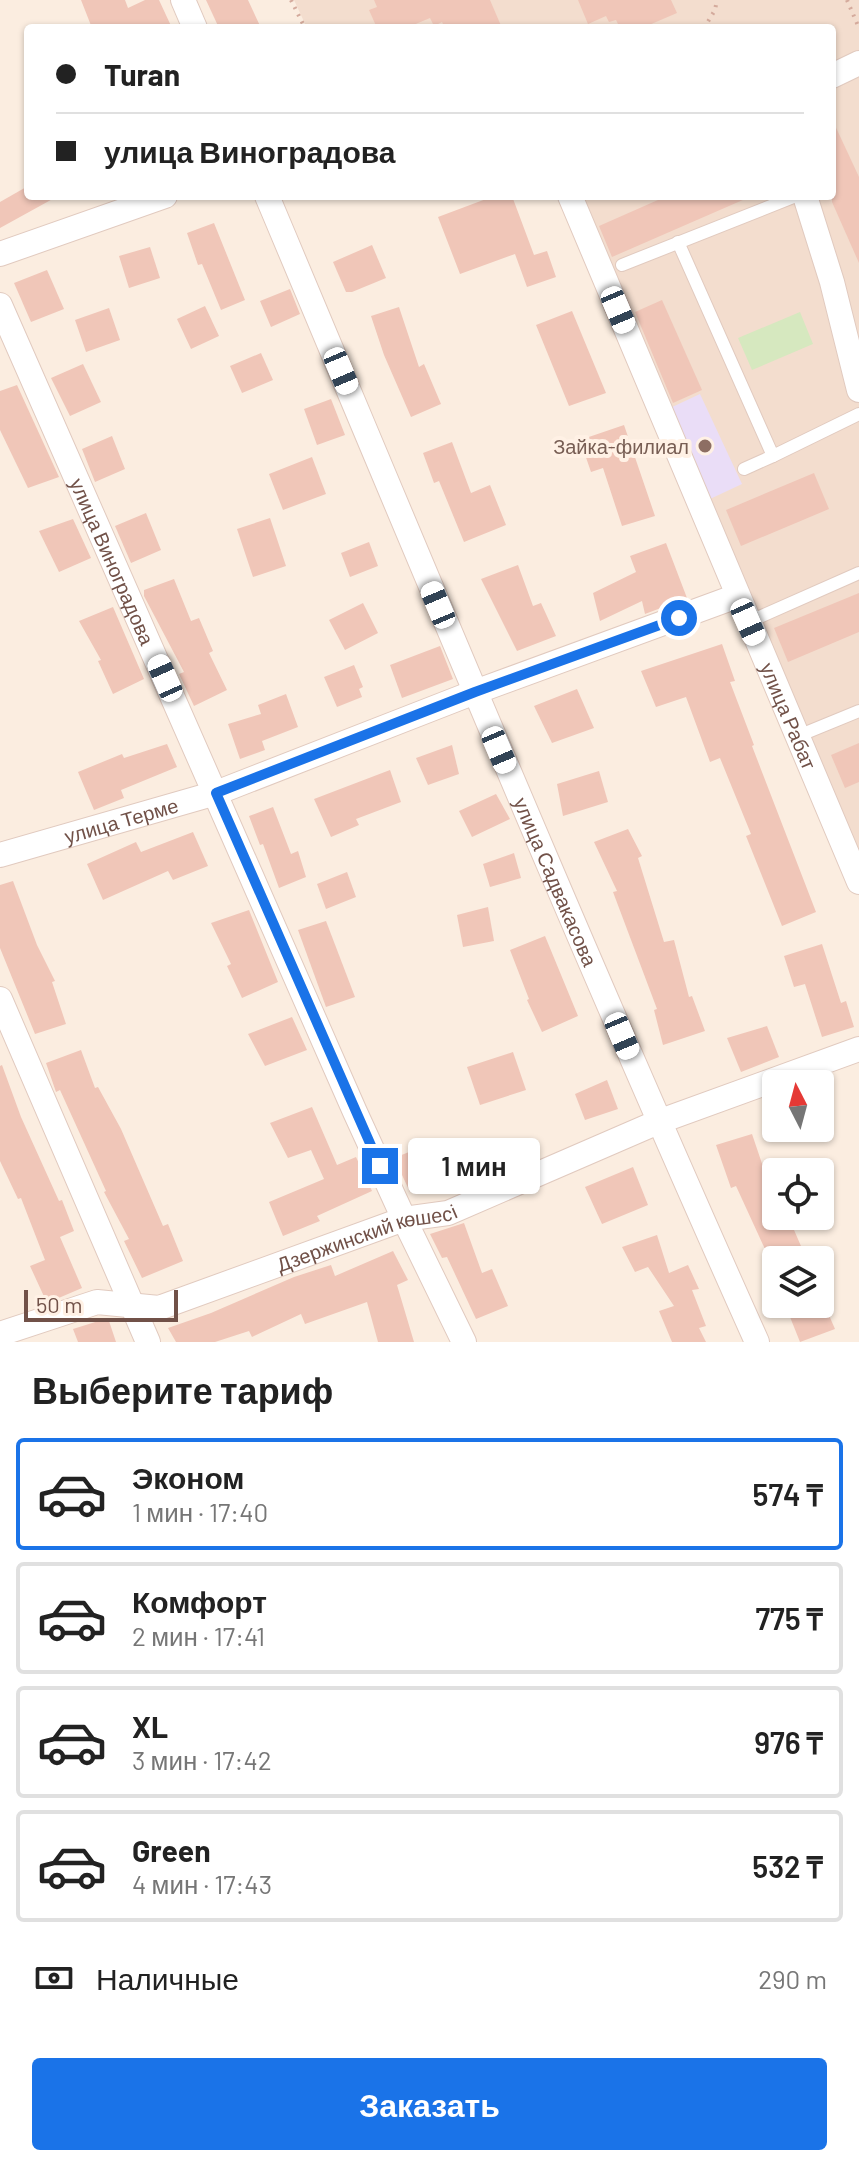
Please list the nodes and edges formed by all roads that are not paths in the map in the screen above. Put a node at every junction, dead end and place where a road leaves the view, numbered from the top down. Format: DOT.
graph roads {
  1 [pos="183,0"];
  2 [pos="193,24"];
  3 [pos="859,63"];
  4 [pos="836,74"];
  5 [pos="154,200"];
  6 [pos="269,200"];
  7 [pos="572,200"];
  8 [pos="786,200"];
  9 [pos="806,200"];
  10 [pos="678,242"];
  11 [pos="0,254"];
  12 [pos="622,265"];
  13 [pos="0,305"];
  14 [pos="859,390"];
  15 [pos="859,414"];
  16 [pos="773,456"];
  17 [pos="744,469"];
  18 [pos="859,573"];
  19 [pos="737,596"];
  20 [pos="748,622"];
  21 [pos="475,692"];
  22 [pos="859,711"];
  23 [pos="798,736"];
  24 [pos="216,793"];
  25 [pos="853,849"];
  26 [pos="0,855"];
  27 [pos="859,882"];
  28 [pos="0,999"];
  29 [pos="859,1049"];
  30 [pos="658,1122"];
  31 [pos="404,1219"];
  32 [pos="131,1307"];
  33 [pos="0,1334"];
  34 [pos="148,1342"];
  35 [pos="464,1342"];
  36 [pos="757,1342"];
  1 -- 2 [label="street"];
  3 -- 4 [label="street"];
  5 -- 11 [label="street"];
  6 -- 21 [label="street, улица Садвакасова"];
  7 -- 19 [label="street, улица Рабат"];
  8 -- 10 [label="lane"];
  9 -- 14 [label="street"];
  10 -- 12 [label="lane"];
  10 -- 16 [label="lane"];
  13 -- 24 [label="street, улица Виноградова"];
  15 -- 16 [label="lane"];
  16 -- 17 [label="lane"];
  18 -- 20 [label="lane"];
  19 -- 20 [label="street, улица Рабат"];
  19 -- 21 [label="street, улица Терме"];
  20 -- 23 [label="street, улица Рабат"];
  21 -- 24 [label="street, улица Терме"];
  21 -- 30 [label="street, улица Садвакасова"];
  22 -- 23 [label="lane"];
  23 -- 25 [label="street, улица Рабат"];
  24 -- 26 [label="street, улица Терме"];
  24 -- 31 [label="street, улица Виноградова"];
  25 -- 27 [label="street, улица Рабат"];
  28 -- 32 [label="street"];
  29 -- 30 [label="street, Дзержинский көшесі"];
  30 -- 31 [label="street, Дзержинский көшесі"];
  30 -- 36 [label="street, улица Садвакасова"];
  31 -- 32 [label="street, Дзержинский көшесі"];
  31 -- 35 [label="street, улица Виноградова"];
  32 -- 33 [label="street, Дзержинский көшесі"];
  32 -- 34 [label="street"];
}
